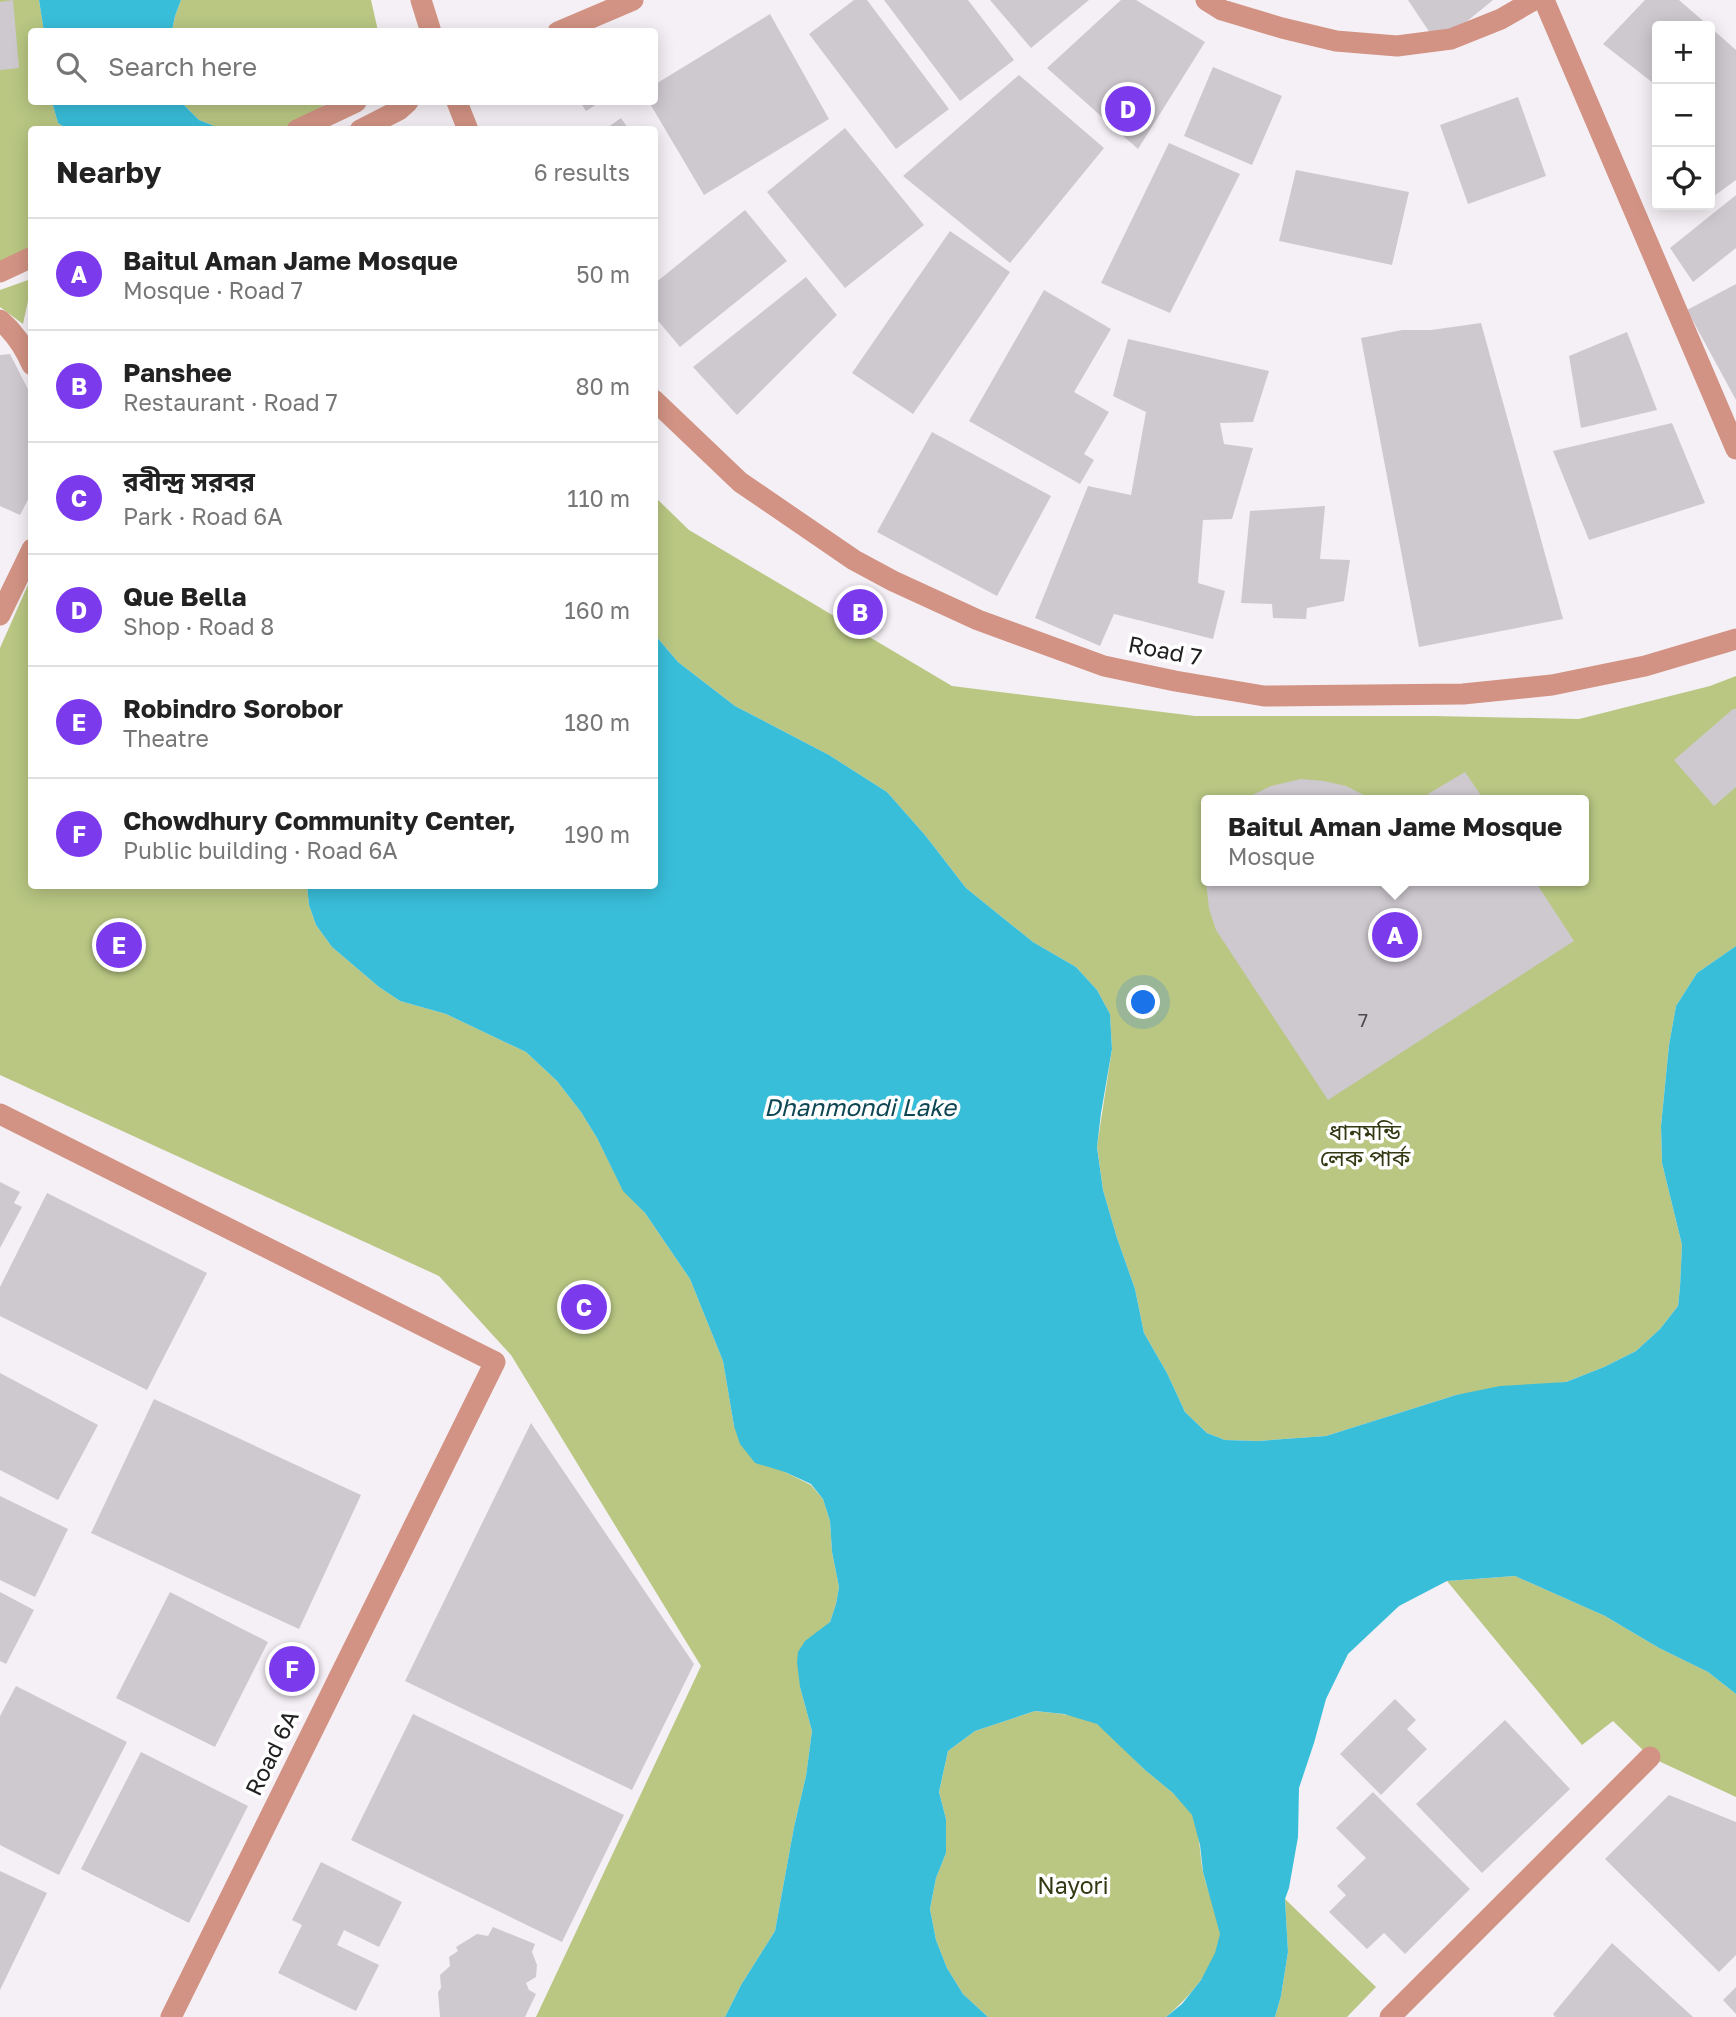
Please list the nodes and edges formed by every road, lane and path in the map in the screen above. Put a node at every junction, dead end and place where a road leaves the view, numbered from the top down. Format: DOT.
graph roads {
  1 [pos="421,0"];
  2 [pos="634,0"];
  3 [pos="1206,0"];
  4 [pos="1534,0"];
  5 [pos="1544,0"];
  6 [pos="430,28"];
  7 [pos="568,28"];
  8 [pos="350,105"];
  9 [pos="458,105"];
  10 [pos="403,106"];
  11 [pos="305,126"];
  12 [pos="367,126"];
  13 [pos="466,126"];
  14 [pos="28,259"];
  15 [pos="0,272"];
  16 [pos="0,320"];
  17 [pos="28,356"];
  18 [pos="658,404"];
  19 [pos="1736,449"];
  20 [pos="28,557"];
  21 [pos="0,615"];
  22 [pos="1736,639"];
  23 [pos="0,1114"];
  24 [pos="1650,1757"];
  25 [pos="171,2017"];
  26 [pos="1390,2017"];
  1 -- 6 [label="street"];
  2 -- 7 [label="street"];
  3 -- 4 [label="street"];
  5 -- 19 [label="street"];
  8 -- 11 [label="street"];
  9 -- 13 [label="street"];
  10 -- 12 [label="street"];
  14 -- 15 [label="street"];
  16 -- 17 [label="street"];
  18 -- 22 [label="street, Road 7"];
  20 -- 21 [label="street"];
  23 -- 25 [label="street, Road 6A"];
  24 -- 26 [label="street"];
}
